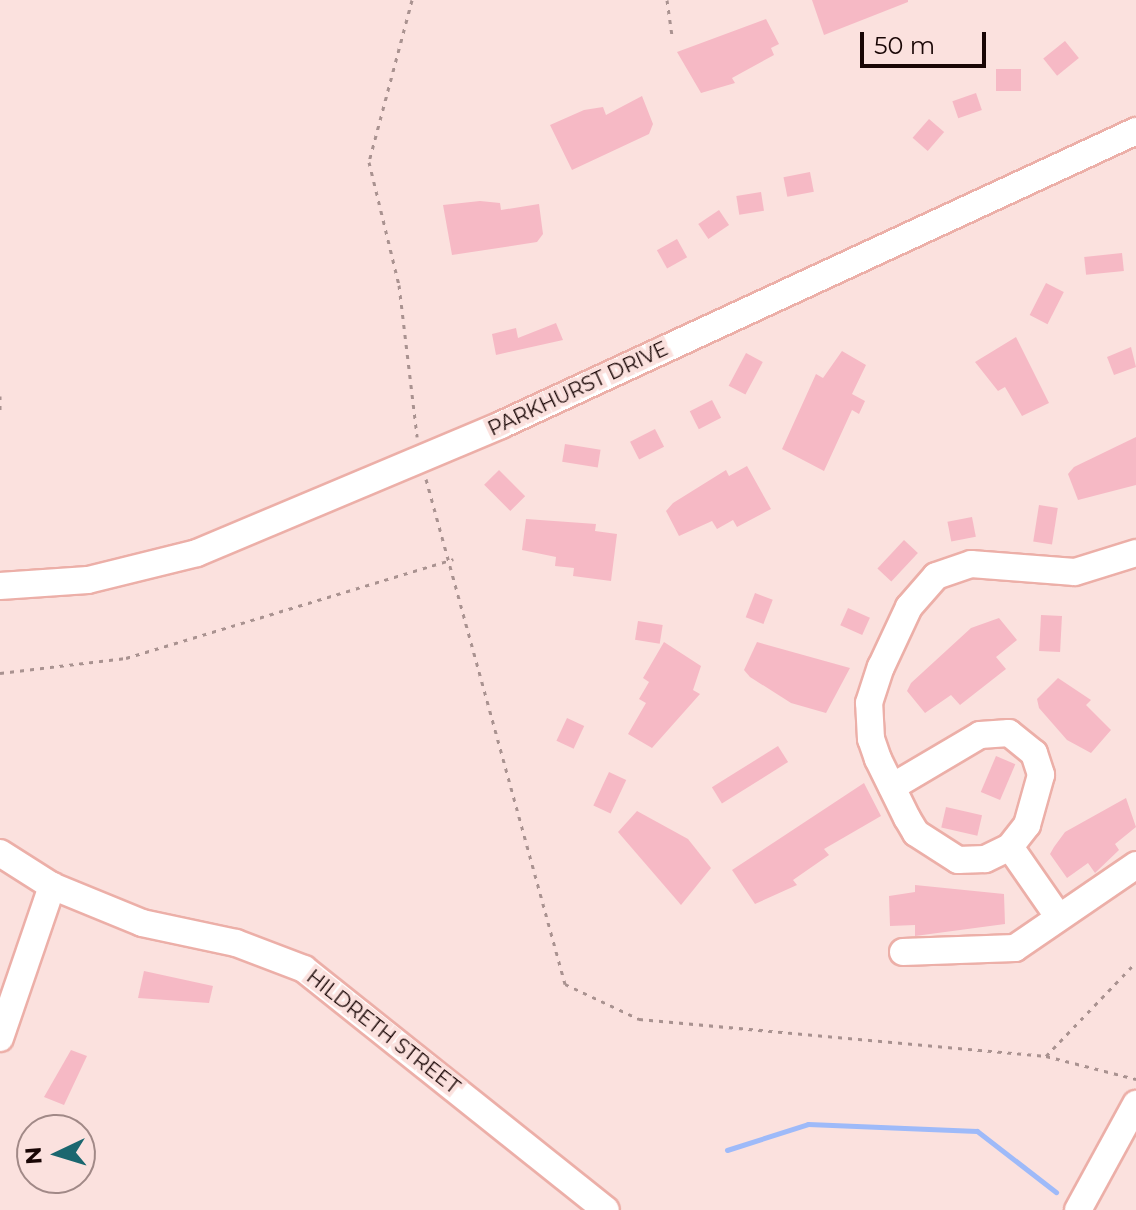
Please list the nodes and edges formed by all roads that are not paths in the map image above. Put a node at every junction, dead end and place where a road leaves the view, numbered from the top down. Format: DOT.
graph roads {
  1 [pos="1136,131"];
  2 [pos="1136,553"];
  3 [pos="0,586"];
  4 [pos="892,787"];
  5 [pos="1010,847"];
  6 [pos="0,853"];
  7 [pos="1136,865"];
  8 [pos="52,886"];
  9 [pos="1058,916"];
  10 [pos="903,952"];
  11 [pos="0,1038"];
  12 [pos="1136,1104"];
  13 [pos="606,1210"];
  14 [pos="1078,1210"];
  1 -- 3 [label="street, PARKHURST DRIVE"];
  2 -- 4 [label="street"];
  4 -- 5 [label="street"];
  4 -- 5 [label="street"];
  5 -- 9 [label="street"];
  6 -- 8 [label="street, HILDRETH STREET"];
  7 -- 9 [label="street"];
  8 -- 11 [label="street"];
  8 -- 13 [label="street, HILDRETH STREET"];
  9 -- 10 [label="street"];
  12 -- 14 [label="street"];
}
